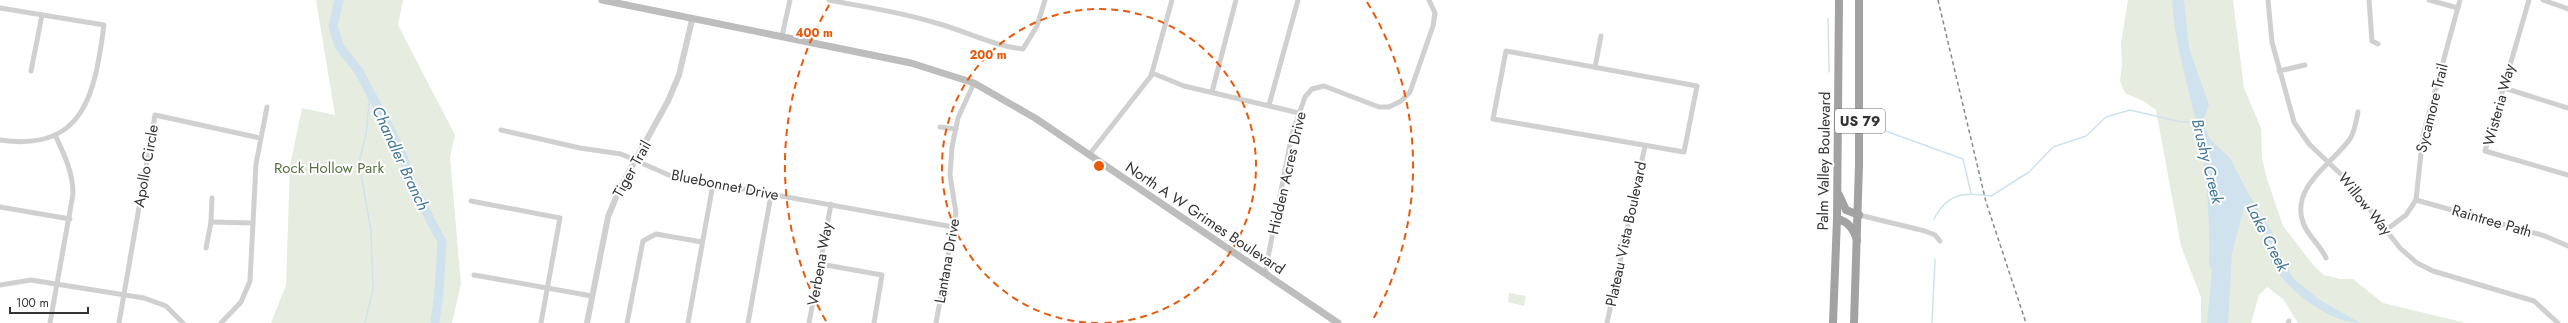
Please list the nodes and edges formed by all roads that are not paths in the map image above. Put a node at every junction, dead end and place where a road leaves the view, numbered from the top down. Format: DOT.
graph roads {
  1 [pos="602,0"];
  2 [pos="790,0"];
  3 [pos="829,0"];
  4 [pos="1045,0"];
  5 [pos="1172,0"];
  6 [pos="1236,0"];
  7 [pos="1298,0"];
  8 [pos="1429,0"];
  9 [pos="1838,0"];
  10 [pos="1859,0"];
  11 [pos="2268,0"];
  12 [pos="2369,0"];
  13 [pos="2429,0"];
  14 [pos="2460,0"];
  15 [pos="2528,0"];
  16 [pos="2543,0"];
  17 [pos="0,8"];
  18 [pos="2458,8"];
  19 [pos="2568,9"];
  20 [pos="42,15"];
  21 [pos="692,20"];
  22 [pos="782,36"];
  23 [pos="1601,36"];
  24 [pos="2378,44"];
  25 [pos="2305,65"];
  26 [pos="1595,67"];
  27 [pos="31,71"];
  28 [pos="2279,71"];
  29 [pos="1152,73"];
  30 [pos="974,84"];
  31 [pos="2504,88"];
  32 [pos="1212,92"];
  33 [pos="1269,105"];
  34 [pos="267,107"];
  35 [pos="2568,108"];
  36 [pos="2358,112"];
  37 [pos="1299,113"];
  38 [pos="940,127"];
  39 [pos="956,129"];
  40 [pos="501,130"];
  41 [pos="55,135"];
  42 [pos="260,138"];
  43 [pos="0,140"];
  44 [pos="1645,146"];
  45 [pos="1089,155"];
  46 [pos="636,160"];
  47 [pos="2328,163"];
  48 [pos="2568,175"];
  49 [pos="713,184"];
  50 [pos="1838,193"];
  51 [pos="771,195"];
  52 [pos="212,198"];
  53 [pos="2416,200"];
  54 [pos="471,202"];
  55 [pos="831,204"];
  56 [pos="0,207"];
  57 [pos="1859,215"];
  58 [pos="70,219"];
  59 [pos="1838,219"];
  60 [pos="211,222"];
  61 [pos="253,223"];
  62 [pos="953,227"];
  63 [pos="2386,230"];
  64 [pos="1940,241"];
  65 [pos="702,242"];
  66 [pos="1858,243"];
  67 [pos="2568,246"];
  68 [pos="206,248"];
  69 [pos="2326,258"];
  70 [pos="820,264"];
  71 [pos="1265,273"];
  72 [pos="474,275"];
  73 [pos="57,284"];
  74 [pos="0,285"];
  75 [pos="548,287"];
  76 [pos="124,295"];
  77 [pos="592,296"];
  78 [pos="50,323"];
  79 [pos="119,323"];
  80 [pos="183,323"];
  81 [pos="222,323"];
  82 [pos="541,323"];
  83 [pos="587,323"];
  84 [pos="627,323"];
  85 [pos="688,323"];
  86 [pos="748,323"];
  87 [pos="809,323"];
  88 [pos="874,323"];
  89 [pos="936,323"];
  90 [pos="1338,323"];
  91 [pos="1607,323"];
  92 [pos="1833,323"];
  93 [pos="1854,323"];
  94 [pos="2558,323"];
  1 -- 21 [label="main road, North A W Grimes Boulevard"];
  2 -- 22 [label="street"];
  3 -- 4 [label="street"];
  5 -- 29 [label="street"];
  6 -- 32 [label="street"];
  7 -- 33 [label="street"];
  8 -- 37 [label="street, Hidden Acres Drive"];
  9 -- 50 [label="highway, Palm Valley Boulevard / US 79"];
  10 -- 57 [label="highway, US 79"];
  11 -- 28 [label="street, Willow Way"];
  12 -- 24 [label="street"];
  13 -- 18 [label="street"];
  14 -- 18 [label="street, Sycamore Trail"];
  15 -- 31 [label="street, Wisteria Way"];
  16 -- 19 [label="street"];
  17 -- 20 [label="street"];
  18 -- 53 [label="street, Sycamore Trail"];
  20 -- 27 [label="street"];
  20 -- 41 [label="street"];
  21 -- 22 [label="main road, North A W Grimes Boulevard"];
  21 -- 46 [label="street, Tiger Trail"];
  22 -- 30 [label="main road, North A W Grimes Boulevard"];
  23 -- 26 [label="street"];
  25 -- 28 [label="street"];
  26 -- 44 [label="street"];
  26 -- 44 [label="street"];
  28 -- 47 [label="street, Willow Way"];
  29 -- 32 [label="street"];
  29 -- 45 [label="street"];
  30 -- 39 [label="street, Lantana Drive"];
  30 -- 45 [label="main road, North A W Grimes Boulevard"];
  31 -- 35 [label="street"];
  31 -- 48 [label="street, Wisteria Way"];
  32 -- 33 [label="street"];
  33 -- 37 [label="street"];
  34 -- 42 [label="street"];
  36 -- 47 [label="street"];
  37 -- 71 [label="street, Hidden Acres Drive"];
  38 -- 39 [label="street"];
  39 -- 62 [label="street, Lantana Drive"];
  40 -- 46 [label="street, Bluebonnet Drive"];
  41 -- 43 [label="street"];
  41 -- 58 [label="street"];
  42 -- 61 [label="street"];
  42 -- 76 [label="street, Apollo Circle"];
  44 -- 91 [label="street, Plateau Vista Boulevard"];
  45 -- 71 [label="main road, North A W Grimes Boulevard"];
  46 -- 49 [label="street, Bluebonnet Drive"];
  46 -- 77 [label="street, Tiger Trail"];
  47 -- 63 [label="street, Willow Way"];
  47 -- 69 [label="street"];
  49 -- 51 [label="street, Bluebonnet Drive"];
  49 -- 65 [label="street"];
  50 -- 57 [label="highway"];
  50 -- 59 [label="highway, Palm Valley Boulevard / US 79"];
  51 -- 55 [label="street, Bluebonnet Drive"];
  51 -- 86 [label="street"];
  52 -- 60 [label="street"];
  53 -- 63 [label="street, Sycamore Trail"];
  53 -- 67 [label="street, Raintree Path"];
  54 -- 75 [label="street"];
  55 -- 62 [label="street, Bluebonnet Drive"];
  55 -- 70 [label="street, Verbena Way"];
  56 -- 58 [label="street"];
  57 -- 64 [label="street"];
  57 -- 66 [label="highway, US 79"];
  58 -- 73 [label="street"];
  59 -- 66 [label="highway"];
  59 -- 92 [label="highway, Palm Valley Boulevard / US 79"];
  60 -- 61 [label="street"];
  60 -- 68 [label="street"];
  61 -- 81 [label="street"];
  62 -- 89 [label="street, Lantana Drive"];
  63 -- 94 [label="street, Willow Way"];
  65 -- 84 [label="street"];
  65 -- 85 [label="street"];
  66 -- 93 [label="highway, US 79"];
  70 -- 87 [label="street, Verbena Way"];
  70 -- 88 [label="street"];
  71 -- 90 [label="main road, North A W Grimes Boulevard"];
  72 -- 75 [label="street"];
  73 -- 74 [label="street"];
  73 -- 76 [label="street"];
  73 -- 78 [label="street"];
  75 -- 77 [label="street"];
  75 -- 82 [label="street"];
  76 -- 79 [label="street, Apollo Circle"];
  76 -- 80 [label="street"];
  77 -- 83 [label="street, Tiger Trail"];
}
